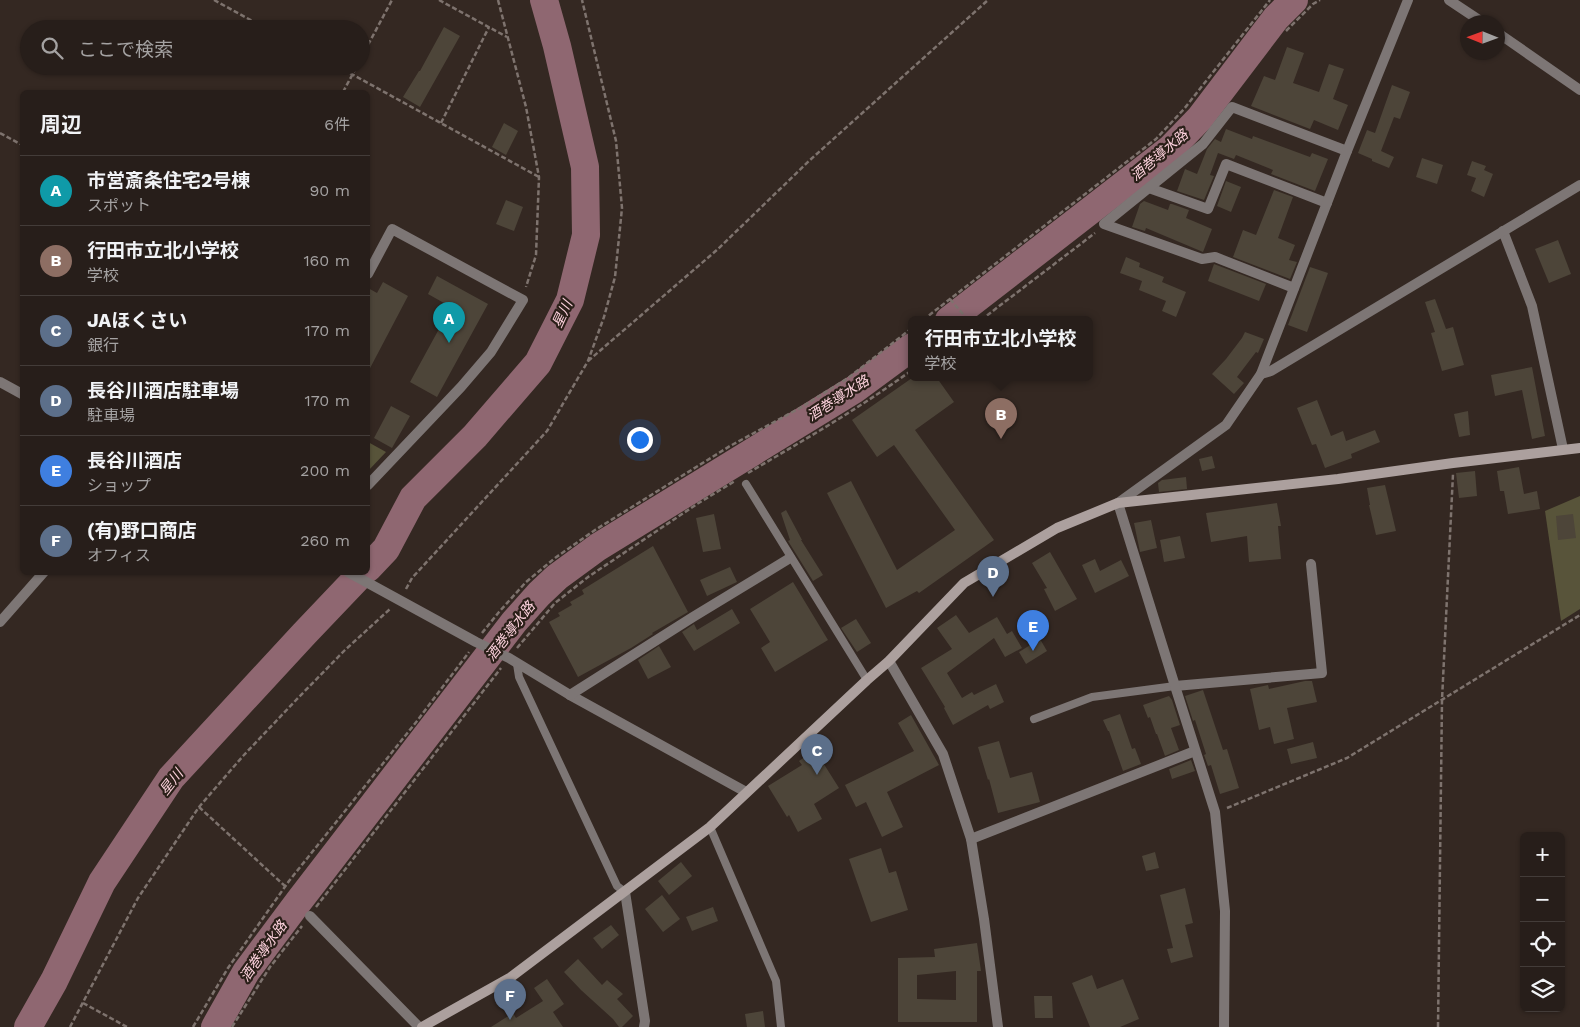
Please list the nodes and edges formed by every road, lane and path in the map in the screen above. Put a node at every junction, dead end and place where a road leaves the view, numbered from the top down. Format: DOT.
graph roads {
  1 [pos="214,0"];
  2 [pos="392,0"];
  3 [pos="439,0"];
  4 [pos="498,0"];
  5 [pos="582,0"];
  6 [pos="988,0"];
  7 [pos="1270,0"];
  8 [pos="1320,0"];
  9 [pos="1408,0"];
  10 [pos="1449,0"];
  11 [pos="1472,15"];
  12 [pos="251,20"];
  13 [pos="489,27"];
  14 [pos="1286,32"];
  15 [pos="507,37"];
  16 [pos="1505,38"];
  17 [pos="370,41"];
  18 [pos="352,75"];
  19 [pos="354,75"];
  20 [pos="344,90"];
  21 [pos="1580,90"];
  22 [pos="440,123"];
  23 [pos="0,133"];
  24 [pos="20,145"];
  25 [pos="1347,151"];
  26 [pos="538,177"];
  27 [pos="1580,185"];
  28 [pos="1149,188"];
  29 [pos="1327,203"];
  30 [pos="1104,224"];
  31 [pos="1503,231"];
  32 [pos="370,270"];
  33 [pos="1294,288"];
  34 [pos="523,300"];
  35 [pos="951,301"];
  36 [pos="929,316"];
  37 [pos="964,316"];
  38 [pos="986,316"];
  39 [pos="908,331"];
  40 [pos="588,361"];
  41 [pos="908,373"];
  42 [pos="1261,374"];
  43 [pos="0,382"];
  44 [pos="20,393"];
  45 [pos="1580,448"];
  46 [pos="1562,449"];
  47 [pos="1453,463"];
  48 [pos="370,483"];
  49 [pos="746,484"];
  50 [pos="1118,503"];
  51 [pos="790,558"];
  52 [pos="1311,564"];
  53 [pos="41,575"];
  54 [pos="354,575"];
  55 [pos="400,600"];
  56 [pos="1580,615"];
  57 [pos="0,622"];
  58 [pos="478,643"];
  59 [pos="511,660"];
  60 [pos="889,661"];
  61 [pos="867,680"];
  62 [pos="1175,686"];
  63 [pos="570,696"];
  64 [pos="1442,700"];
  65 [pos="1034,719"];
  66 [pos="1195,751"];
  67 [pos="746,792"];
  68 [pos="199,807"];
  69 [pos="1216,812"];
  70 [pos="710,827"];
  71 [pos="971,839"];
  72 [pos="286,887"];
  73 [pos="625,892"];
  74 [pos="310,916"];
  75 [pos="83,1003"];
  76 [pos="70,1027"];
  77 [pos="127,1027"];
  78 [pos="194,1027"];
  79 [pos="232,1027"];
  80 [pos="420,1027"];
  81 [pos="644,1027"];
  82 [pos="781,1027"];
  83 [pos="998,1027"];
  84 [pos="1224,1027"];
  85 [pos="1438,1027"];
  1 -- 12 [label="path"];
  2 -- 17 [label="path"];
  3 -- 13 [label="path"];
  4 -- 15 [label="path"];
  5 -- 40 [label="path"];
  6 -- 40 [label="path"];
  7 -- 35 [label="path"];
  8 -- 14 [label="path"];
  9 -- 25 [label="street"];
  10 -- 11 [label="street"];
  13 -- 15 [label="path"];
  13 -- 22 [label="path"];
  15 -- 26 [label="path"];
  16 -- 21 [label="street"];
  18 -- 20 [label="path"];
  19 -- 22 [label="path"];
  22 -- 26 [label="path"];
  23 -- 24 [label="path"];
  25 -- 28 [label="street"];
  25 -- 29 [label="street"];
  26 -- 34 [label="path"];
  27 -- 31 [label="street"];
  28 -- 29 [label="street"];
  28 -- 30 [label="street"];
  29 -- 33 [label="street"];
  30 -- 33 [label="street"];
  30 -- 38 [label="path"];
  31 -- 42 [label="street"];
  31 -- 46 [label="street"];
  32 -- 34 [label="street"];
  33 -- 42 [label="street"];
  34 -- 48 [label="street"];
  35 -- 36 [label="path"];
  35 -- 37 [label="path"];
  39 -- 58 [label="path"];
  40 -- 55 [label="path"];
  41 -- 59 [label="path"];
  42 -- 50 [label="street"];
  43 -- 44 [label="street"];
  45 -- 46 [label="street"];
  46 -- 47 [label="street"];
  47 -- 50 [label="street"];
  47 -- 64 [label="path"];
  49 -- 51 [label="lane"];
  50 -- 60 [label="street"];
  50 -- 62 [label="street"];
  51 -- 61 [label="lane"];
  51 -- 63 [label="street"];
  52 -- 62 [label="street"];
  53 -- 57 [label="street"];
  54 -- 55 [label="street"];
  55 -- 58 [label="street"];
  55 -- 68 [label="path"];
  56 -- 64 [label="path"];
  58 -- 59 [label="street"];
  58 -- 72 [label="path"];
  59 -- 63 [label="street"];
  59 -- 73 [label="lane"];
  59 -- 74 [label="path"];
  60 -- 61 [label="street"];
  60 -- 71 [label="street"];
  61 -- 67 [label="street"];
  62 -- 65 [label="lane"];
  62 -- 66 [label="street"];
  63 -- 67 [label="street"];
  64 -- 69 [label="path"];
  64 -- 85 [label="path"];
  66 -- 69 [label="street"];
  66 -- 71 [label="street"];
  67 -- 70 [label="street"];
  68 -- 72 [label="path"];
  68 -- 75 [label="path"];
  69 -- 84 [label="street"];
  70 -- 73 [label="street"];
  70 -- 82 [label="lane"];
  71 -- 83 [label="street"];
  72 -- 78 [label="path"];
  73 -- 80 [label="street"];
  73 -- 81 [label="street"];
  74 -- 79 [label="path"];
  74 -- 80 [label="street"];
  75 -- 76 [label="path"];
  75 -- 77 [label="path"];
}
